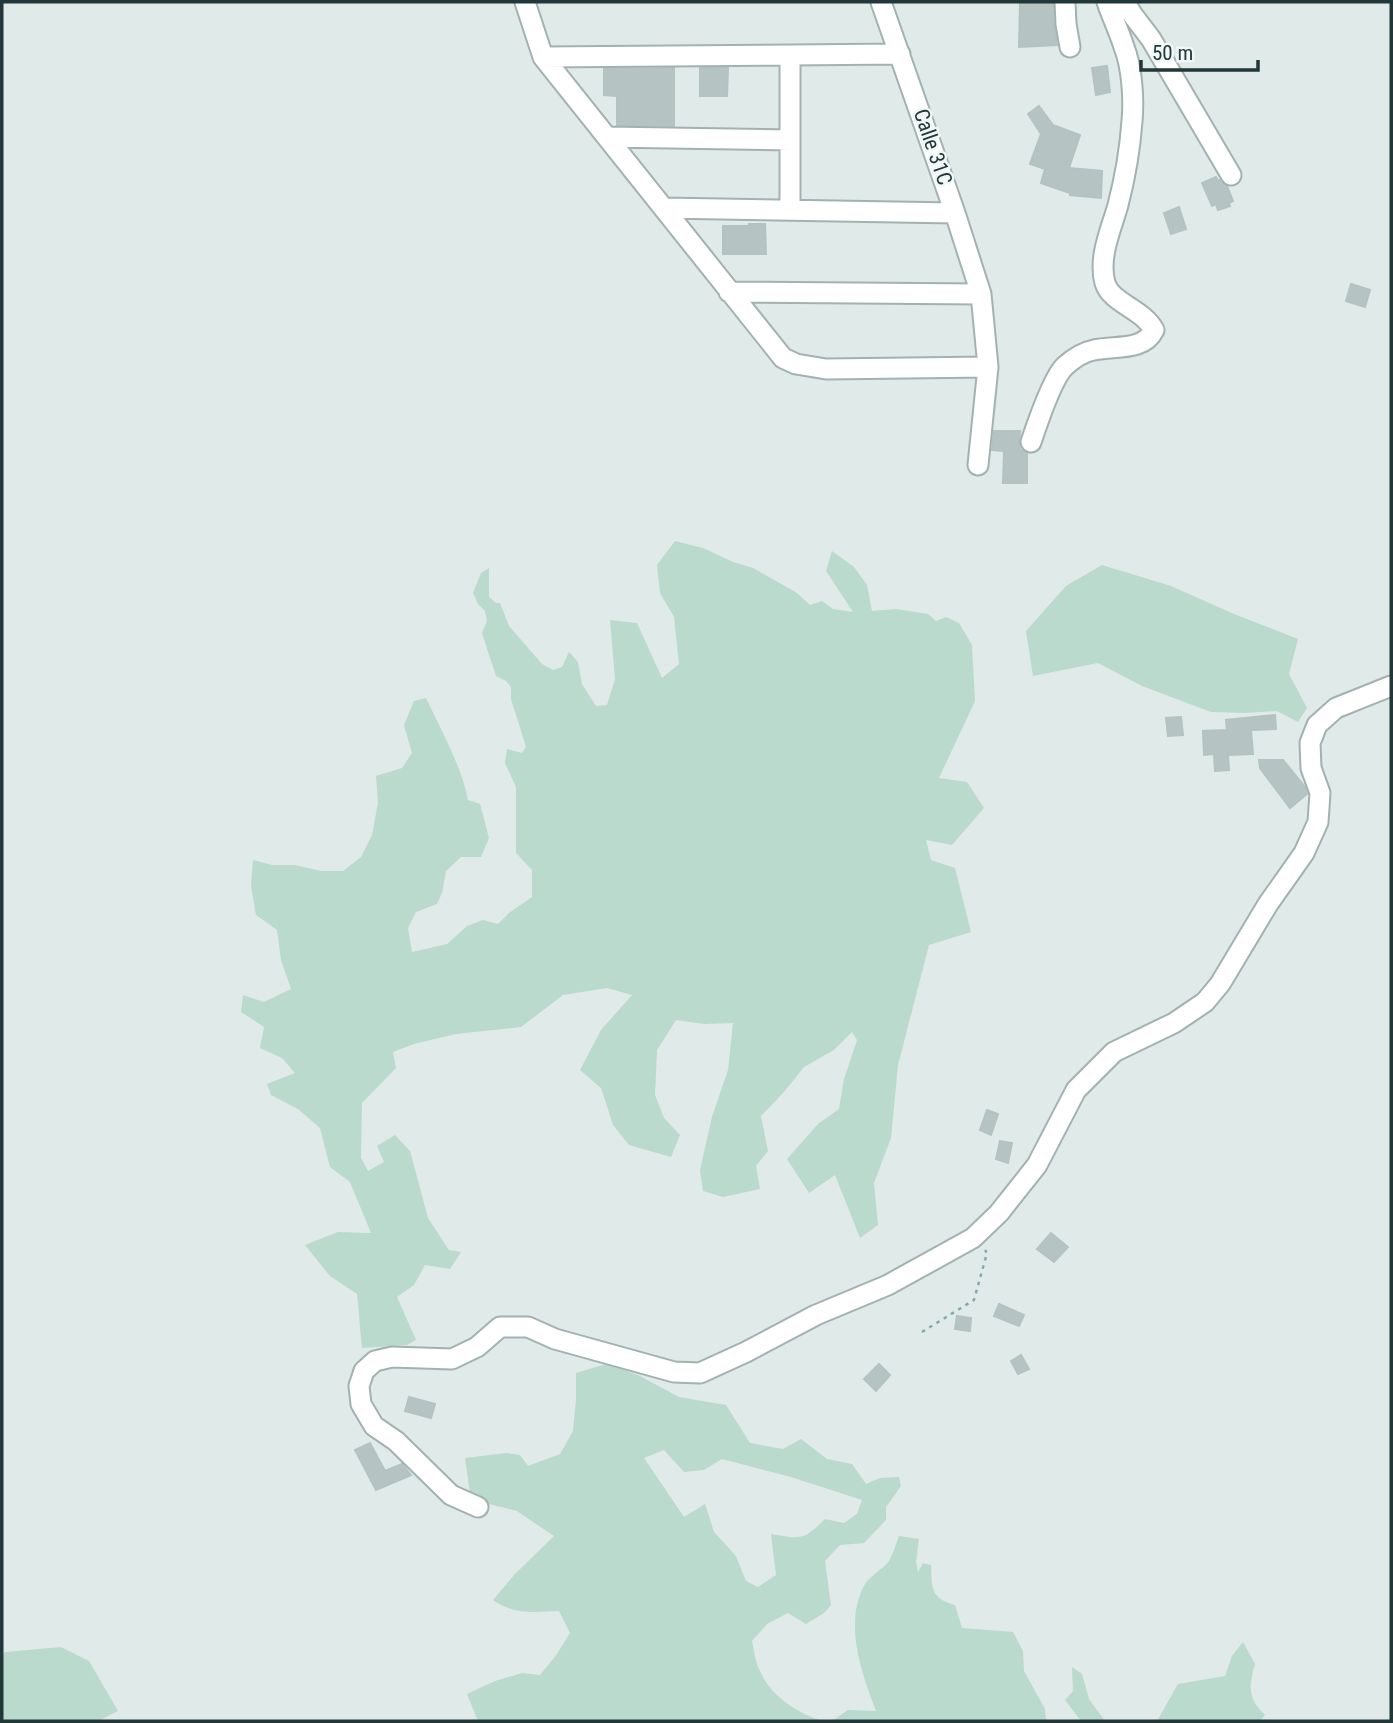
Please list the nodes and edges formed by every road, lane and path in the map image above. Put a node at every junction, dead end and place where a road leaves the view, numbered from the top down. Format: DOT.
graph roads {
  1 [pos="525,2"];
  2 [pos="881,2"];
  3 [pos="1065,2"];
  4 [pos="1107,2"];
  5 [pos="1125,2"];
  6 [pos="1070,47"];
  7 [pos="900,54"];
  8 [pos="790,55"];
  9 [pos="543,57"];
  10 [pos="607,137"];
  11 [pos="790,140"];
  12 [pos="1231,175"];
  13 [pos="664,208"];
  14 [pos="790,210"];
  15 [pos="956,213"];
  16 [pos="729,292"];
  17 [pos="981,294"];
  18 [pos="988,368"];
  19 [pos="1031,442"];
  20 [pos="978,465"];
  21 [pos="1391,687"];
  22 [pos="973,1238"];
  23 [pos="922,1332"];
  24 [pos="478,1507"];
  1 -- 9 [label="street"];
  2 -- 7 [label="street, Calle 31C"];
  3 -- 6 [label="street"];
  4 -- 19 [label="street"];
  5 -- 12 [label="street"];
  7 -- 8 [label="street"];
  7 -- 15 [label="street, Calle 31C"];
  8 -- 9 [label="street"];
  8 -- 11 [label="street"];
  9 -- 10 [label="street"];
  10 -- 11 [label="street"];
  10 -- 13 [label="street"];
  11 -- 14 [label="street"];
  13 -- 14 [label="street"];
  13 -- 16 [label="street"];
  14 -- 15 [label="street"];
  15 -- 17 [label="street, Calle 31C"];
  16 -- 17 [label="street"];
  16 -- 18 [label="street"];
  17 -- 18 [label="street, Calle 31C"];
  18 -- 20 [label="street, Calle 31C"];
  21 -- 22 [label="street"];
  22 -- 23 [label="path"];
  22 -- 24 [label="street"];
}
